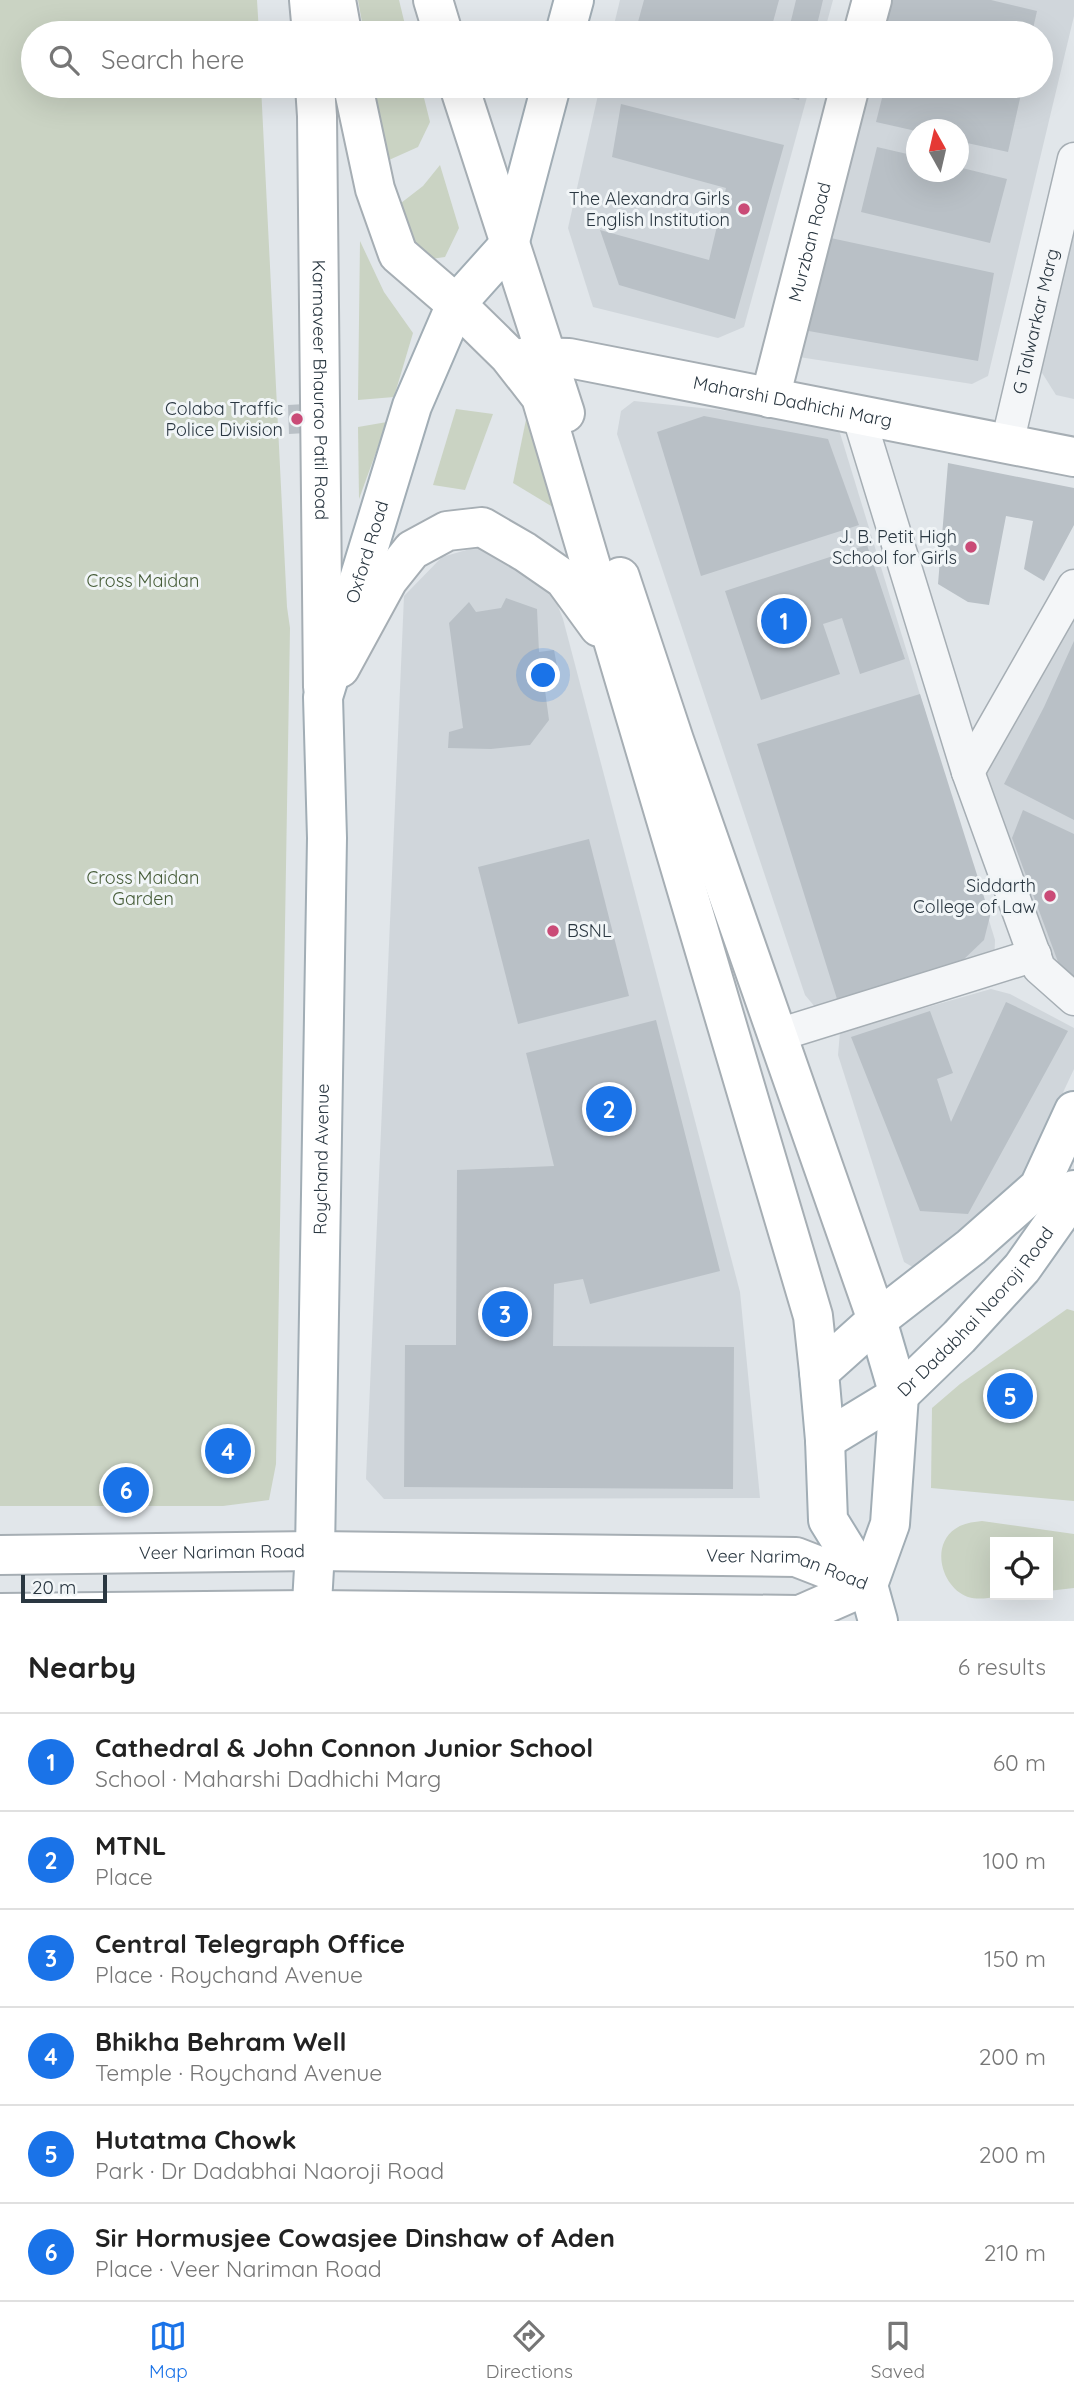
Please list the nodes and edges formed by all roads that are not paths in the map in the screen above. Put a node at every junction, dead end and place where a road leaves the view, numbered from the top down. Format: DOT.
graph roads {
  1 [pos="309,0"];
  2 [pos="336,0"];
  3 [pos="433,0"];
  4 [pos="574,0"];
  5 [pos="872,0"];
  6 [pos="311,21"];
  7 [pos="340,21"];
  8 [pos="439,21"];
  9 [pos="568,21"];
  10 [pos="866,21"];
  11 [pos="316,98"];
  12 [pos="356,98"];
  13 [pos="463,98"];
  14 [pos="544,98"];
  15 [pos="847,98"];
  16 [pos="1074,159"];
  17 [pos="509,245"];
  18 [pos="456,304"];
  19 [pos="509,356"];
  20 [pos="547,358"];
  21 [pos="770,397"];
  22 [pos="858,414"];
  23 [pos="1007,444"];
  24 [pos="1074,457"];
  25 [pos="1074,586"];
  26 [pos="615,648"];
  27 [pos="323,697"];
  28 [pos="968,772"];
  29 [pos="1037,962"];
  30 [pos="1074,999"];
  31 [pos="778,1035"];
  32 [pos="1074,1111"];
  33 [pos="1074,1190"];
  34 [pos="877,1320"];
  35 [pos="818,1368"];
  36 [pos="899,1395"];
  37 [pos="825,1440"];
  38 [pos="315,1550"];
  39 [pos="0,1555"];
  40 [pos="868,1585"];
  41 [pos="0,1613"];
  42 [pos="311,1615"];
  43 [pos="54,1617"];
  44 [pos="878,1621"];
  1 -- 6 [label="main road"];
  2 -- 7 [label="main road"];
  3 -- 8 [label="main road"];
  4 -- 9 [label="main road"];
  5 -- 10 [label="main road"];
  11 -- 27 [label="main road, Karmaveer Bhaurao Patil Road"];
  12 -- 18 [label="main road"];
  13 -- 17 [label="main road"];
  14 -- 17 [label="main road"];
  15 -- 21 [label="main road, Murzban Road"];
  16 -- 23 [label="street, G Talwarkar Marg"];
  17 -- 18 [label="main road, Oxford Road"];
  17 -- 20 [label="main road"];
  18 -- 19 [label="main road"];
  18 -- 27 [label="main road, Oxford Road"];
  19 -- 20 [label="main road, Maharshi Dadhichi Marg"];
  19 -- 26 [label="main road"];
  20 -- 21 [label="main road, Maharshi Dadhichi Marg"];
  20 -- 31 [label="main road"];
  21 -- 22 [label="main road, Maharshi Dadhichi Marg"];
  22 -- 23 [label="main road, Maharshi Dadhichi Marg"];
  22 -- 28 [label="street"];
  23 -- 24 [label="main road, Maharshi Dadhichi Marg"];
  25 -- 28 [label="street"];
  26 -- 27 [label="main road"];
  26 -- 35 [label="main road"];
  27 -- 38 [label="main road, Roychand Avenue"];
  28 -- 29 [label="street"];
  29 -- 30 [label="street"];
  29 -- 31 [label="street"];
  31 -- 34 [label="main road"];
  32 -- 34 [label="main road"];
  33 -- 36 [label="main road, Dr Dadabhai Naoroji Road"];
  34 -- 35 [label="main road"];
  34 -- 36 [label="main road"];
  35 -- 37 [label="main road"];
  36 -- 37 [label="main road"];
  36 -- 40 [label="main road, Dr Dadabhai Naoroji Road"];
  37 -- 40 [label="main road"];
  38 -- 39 [label="main road, Veer Nariman Road"];
  38 -- 40 [label="main road, Veer Nariman Road"];
  38 -- 42 [label="main road, Roychand Avenue"];
  40 -- 42 [label="main road, Veer Nariman Road"];
  40 -- 44 [label="main road"];
  41 -- 43 [label="main road, Veer Nariman Road"];
  42 -- 43 [label="main road, Veer Nariman Road"];
}
